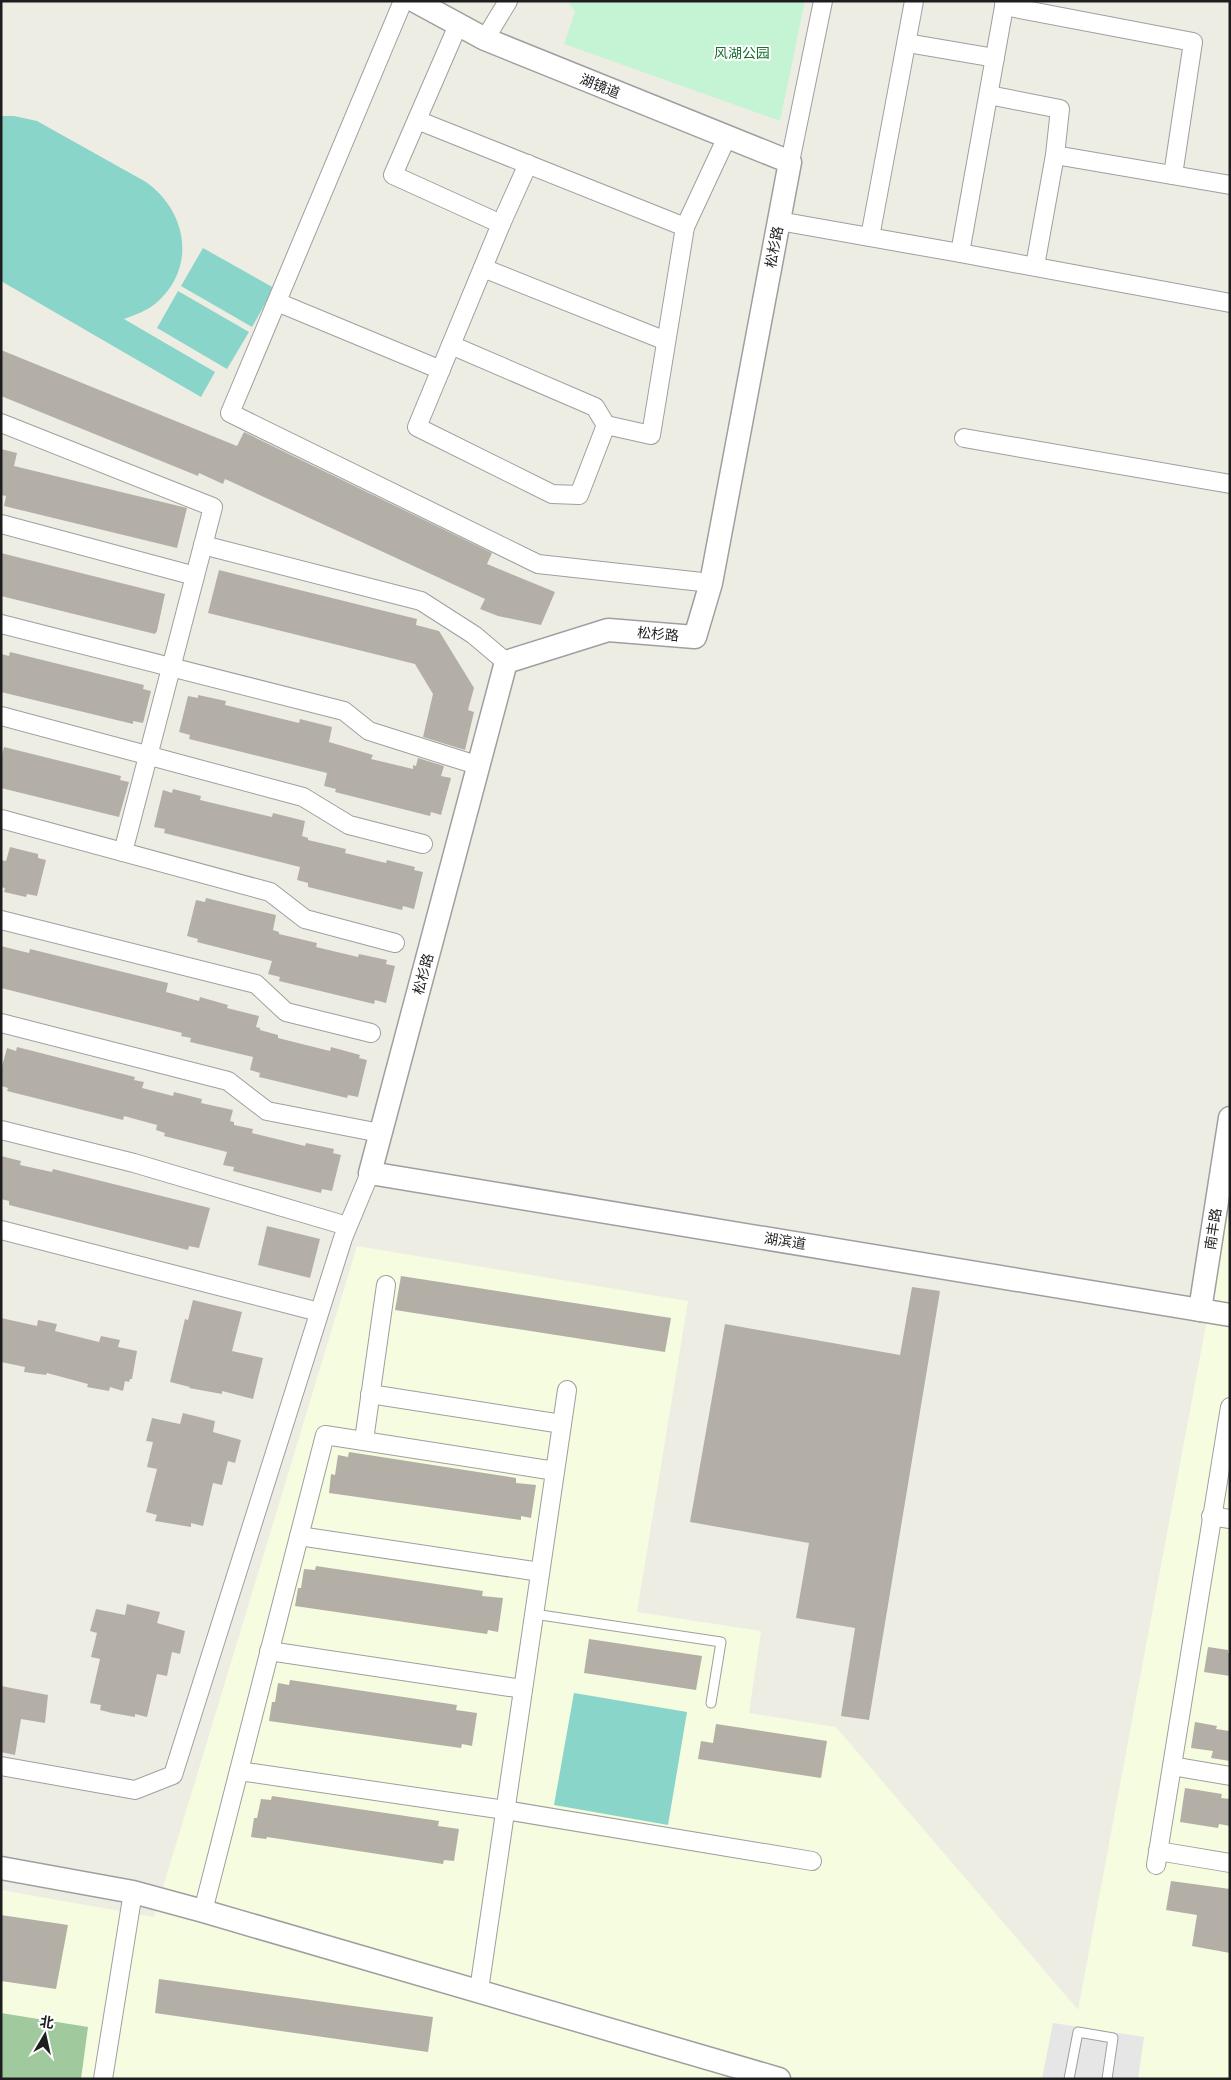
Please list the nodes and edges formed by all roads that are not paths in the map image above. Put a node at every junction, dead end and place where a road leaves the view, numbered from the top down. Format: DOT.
graph roads {
  1 [pos="403,1"];
  2 [pos="415,1"];
  3 [pos="508,1"];
  4 [pos="823,1"];
  5 [pos="914,1"];
  6 [pos="1005,4"];
  7 [pos="458,25"];
  8 [pos="485,39"];
  9 [pos="907,43"];
  10 [pos="995,58"];
  11 [pos="989,95"];
  12 [pos="417,120"];
  13 [pos="727,137"];
  14 [pos="1055,155"];
  15 [pos="790,162"];
  16 [pos="528,164"];
  17 [pos="1173,175"];
  18 [pos="1230,185"];
  19 [pos="779,221"];
  20 [pos="501,224"];
  21 [pos="685,227"];
  22 [pos="870,237"];
  23 [pos="960,253"];
  24 [pos="1035,266"];
  25 [pos="483,268"];
  26 [pos="276,302"];
  27 [pos="1230,303"];
  28 [pos="666,341"];
  29 [pos="450,345"];
  30 [pos="441,370"];
  31 [pos="1,423"];
  32 [pos="606,425"];
  33 [pos="964,438"];
  34 [pos="1230,484"];
  35 [pos="1,524"];
  36 [pos="203,545"];
  37 [pos="195,576"];
  38 [pos="711,584"];
  39 [pos="1,624"];
  40 [pos="506,662"];
  41 [pos="171,667"];
  42 [pos="1,716"];
  43 [pos="148,756"];
  44 [pos="467,762"];
  45 [pos="1,819"];
  46 [pos="423,844"];
  47 [pos="123,852"];
  48 [pos="1,920"];
  49 [pos="394,943"];
  50 [pos="1,1023"];
  51 [pos="371,1032"];
  52 [pos="1230,1118"];
  53 [pos="1,1130"];
  54 [pos="380,1133"];
  55 [pos="370,1173"];
  56 [pos="347,1226"];
  57 [pos="1,1230"];
  58 [pos="386,1285"];
  59 [pos="1200,1310"];
  60 [pos="319,1312"];
  61 [pos="1230,1314"];
  62 [pos="566,1390"];
  63 [pos="370,1394"];
  64 [pos="1230,1407"];
  65 [pos="562,1424"];
  66 [pos="1228,1428"];
  67 [pos="364,1440"];
  68 [pos="555,1471"];
  69 [pos="1211,1516"];
  70 [pos="1230,1519"];
  71 [pos="299,1536"];
  72 [pos="540,1572"];
  73 [pos="534,1614"];
  74 [pos="269,1651"];
  75 [pos="523,1689"];
  76 [pos="711,1703"];
  77 [pos="1,1766"];
  78 [pos="1172,1766"];
  79 [pos="239,1771"];
  80 [pos="1230,1776"];
  81 [pos="506,1810"];
  82 [pos="812,1861"];
  83 [pos="1230,1863"];
  84 [pos="1,1868"];
  85 [pos="133,1892"];
  86 [pos="203,1911"];
  87 [pos="479,1990"];
  88 [pos="103,2079"];
  89 [pos="779,2079"];
  90 [pos="1069,2079"];
  91 [pos="1107,2079"];
  1 -- 26 [label="street"];
  2 -- 7 [label="street, 湖镜道"];
  3 -- 8 [label="street"];
  4 -- 15 [label="street, 松杉路"];
  5 -- 9 [label="street"];
  6 -- 10 [label="street"];
  6 -- 17 [label="street"];
  7 -- 8 [label="street, 湖镜道"];
  7 -- 12 [label="street"];
  8 -- 13 [label="street, 湖镜道"];
  9 -- 10 [label="street"];
  9 -- 22 [label="street"];
  10 -- 11 [label="street"];
  11 -- 14 [label="street"];
  11 -- 23 [label="street"];
  12 -- 16 [label="street"];
  12 -- 20 [label="street"];
  13 -- 15 [label="street, 湖镜道"];
  13 -- 21 [label="street"];
  14 -- 17 [label="street"];
  14 -- 24 [label="street"];
  15 -- 19 [label="street, 松杉路"];
  16 -- 20 [label="street"];
  16 -- 21 [label="street"];
  17 -- 18 [label="street"];
  19 -- 22 [label="street"];
  19 -- 38 [label="street, 松杉路"];
  20 -- 25 [label="street"];
  21 -- 28 [label="street"];
  22 -- 23 [label="street"];
  23 -- 24 [label="street"];
  24 -- 27 [label="street"];
  25 -- 28 [label="street"];
  25 -- 29 [label="street"];
  26 -- 30 [label="street"];
  26 -- 38 [label="street"];
  28 -- 32 [label="street"];
  29 -- 30 [label="street"];
  29 -- 32 [label="street"];
  30 -- 32 [label="street"];
  31 -- 36 [label="street"];
  33 -- 34 [label="street"];
  35 -- 37 [label="street"];
  36 -- 37 [label="street"];
  36 -- 40 [label="street"];
  37 -- 41 [label="street"];
  38 -- 40 [label="street, 松杉路"];
  39 -- 41 [label="street"];
  40 -- 54 [label="street, 松杉路"];
  41 -- 43 [label="street"];
  41 -- 44 [label="street"];
  42 -- 43 [label="street"];
  43 -- 46 [label="street"];
  43 -- 47 [label="street"];
  45 -- 47 [label="street"];
  47 -- 49 [label="street"];
  48 -- 51 [label="street"];
  50 -- 54 [label="street"];
  52 -- 59 [label="street, 南丰路"];
  53 -- 56 [label="street"];
  54 -- 55 [label="street, 松杉路"];
  55 -- 56 [label="street"];
  55 -- 59 [label="street, 湖滨道"];
  56 -- 60 [label="street"];
  57 -- 60 [label="street"];
  58 -- 63 [label="street"];
  59 -- 61 [label="street, 湖滨道"];
  60 -- 77 [label="street"];
  62 -- 65 [label="street"];
  63 -- 65 [label="street"];
  63 -- 67 [label="street"];
  64 -- 66 [label="street"];
  65 -- 68 [label="street"];
  66 -- 69 [label="street"];
  67 -- 68 [label="street"];
  67 -- 71 [label="street"];
  68 -- 72 [label="street"];
  69 -- 70 [label="street"];
  69 -- 78 [label="street"];
  71 -- 72 [label="street"];
  71 -- 74 [label="street"];
  72 -- 73 [label="street"];
  73 -- 75 [label="street"];
  73 -- 76 [label="lane"];
  74 -- 75 [label="street"];
  74 -- 79 [label="street"];
  75 -- 81 [label="street"];
  78 -- 80 [label="street"];
  78 -- 83 [label="street"];
  79 -- 81 [label="street"];
  79 -- 86 [label="street"];
  81 -- 82 [label="street"];
  81 -- 87 [label="street"];
  84 -- 85 [label="street"];
  85 -- 86 [label="street"];
  85 -- 88 [label="street"];
  86 -- 87 [label="street"];
  87 -- 89 [label="street"];
  90 -- 91 [label="lane"];
}
